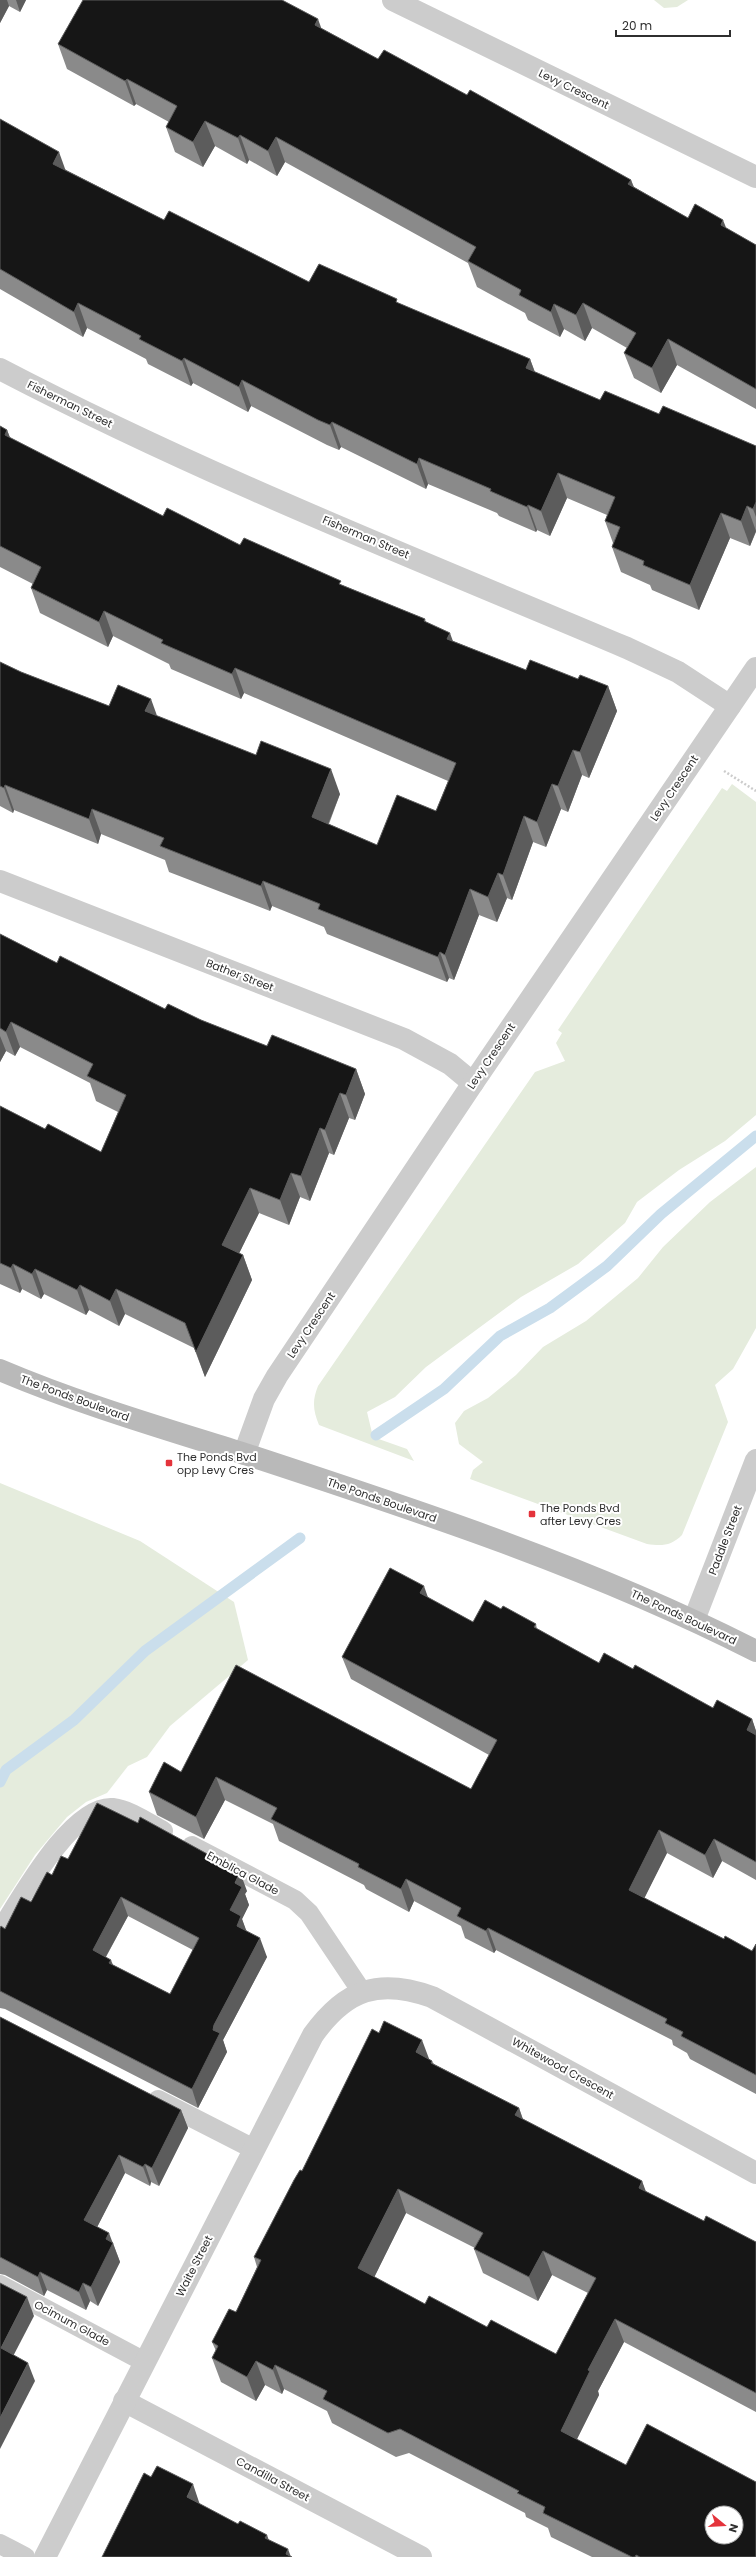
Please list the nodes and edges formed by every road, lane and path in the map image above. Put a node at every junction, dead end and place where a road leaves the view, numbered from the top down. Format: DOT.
graph roads {
  1 [pos="393,0"];
  2 [pos="756,177"];
  3 [pos="0,369"];
  4 [pos="756,668"];
  5 [pos="730,706"];
  6 [pos="721,769"];
  7 [pos="756,790"];
  8 [pos="0,881"];
  9 [pos="473,1083"];
  10 [pos="0,1370"];
  11 [pos="244,1454"];
  12 [pos="756,1460"];
  13 [pos="694,1620"];
  14 [pos="756,1651"];
  15 [pos="0,1931"];
  16 [pos="362,1992"];
  17 [pos="139,2090"];
  18 [pos="254,2149"];
  19 [pos="756,2173"];
  20 [pos="0,2284"];
  21 [pos="145,2362"];
  22 [pos="124,2400"];
  23 [pos="0,2544"];
  24 [pos="25,2557"];
  25 [pos="45,2557"];
  26 [pos="421,2557"];
  1 -- 2 [label="street, Levy Crescent"];
  3 -- 5 [label="street, Fisherman Street"];
  4 -- 5 [label="street, Levy Crescent"];
  5 -- 9 [label="street, Levy Crescent"];
  6 -- 7 [label="path"];
  8 -- 9 [label="street, Bather Street"];
  9 -- 11 [label="street, Levy Crescent"];
  10 -- 11 [label="street, The Ponds Boulevard"];
  11 -- 13 [label="street, The Ponds Boulevard"];
  12 -- 13 [label="street, Paddle Street"];
  13 -- 14 [label="street, The Ponds Boulevard"];
  15 -- 16 [label="lane, Emblica Glade"];
  16 -- 18 [label="street, Waite Street"];
  16 -- 19 [label="street, Whitewood Crescent"];
  17 -- 18 [label="lane"];
  18 -- 21 [label="street, Waite Street"];
  20 -- 21 [label="lane, Ocimum Glade"];
  21 -- 22 [label="street, Waite Street"];
  22 -- 25 [label="street, Waite Street"];
  22 -- 26 [label="street, Candilla Street"];
  23 -- 24 [label="lane"];
}
